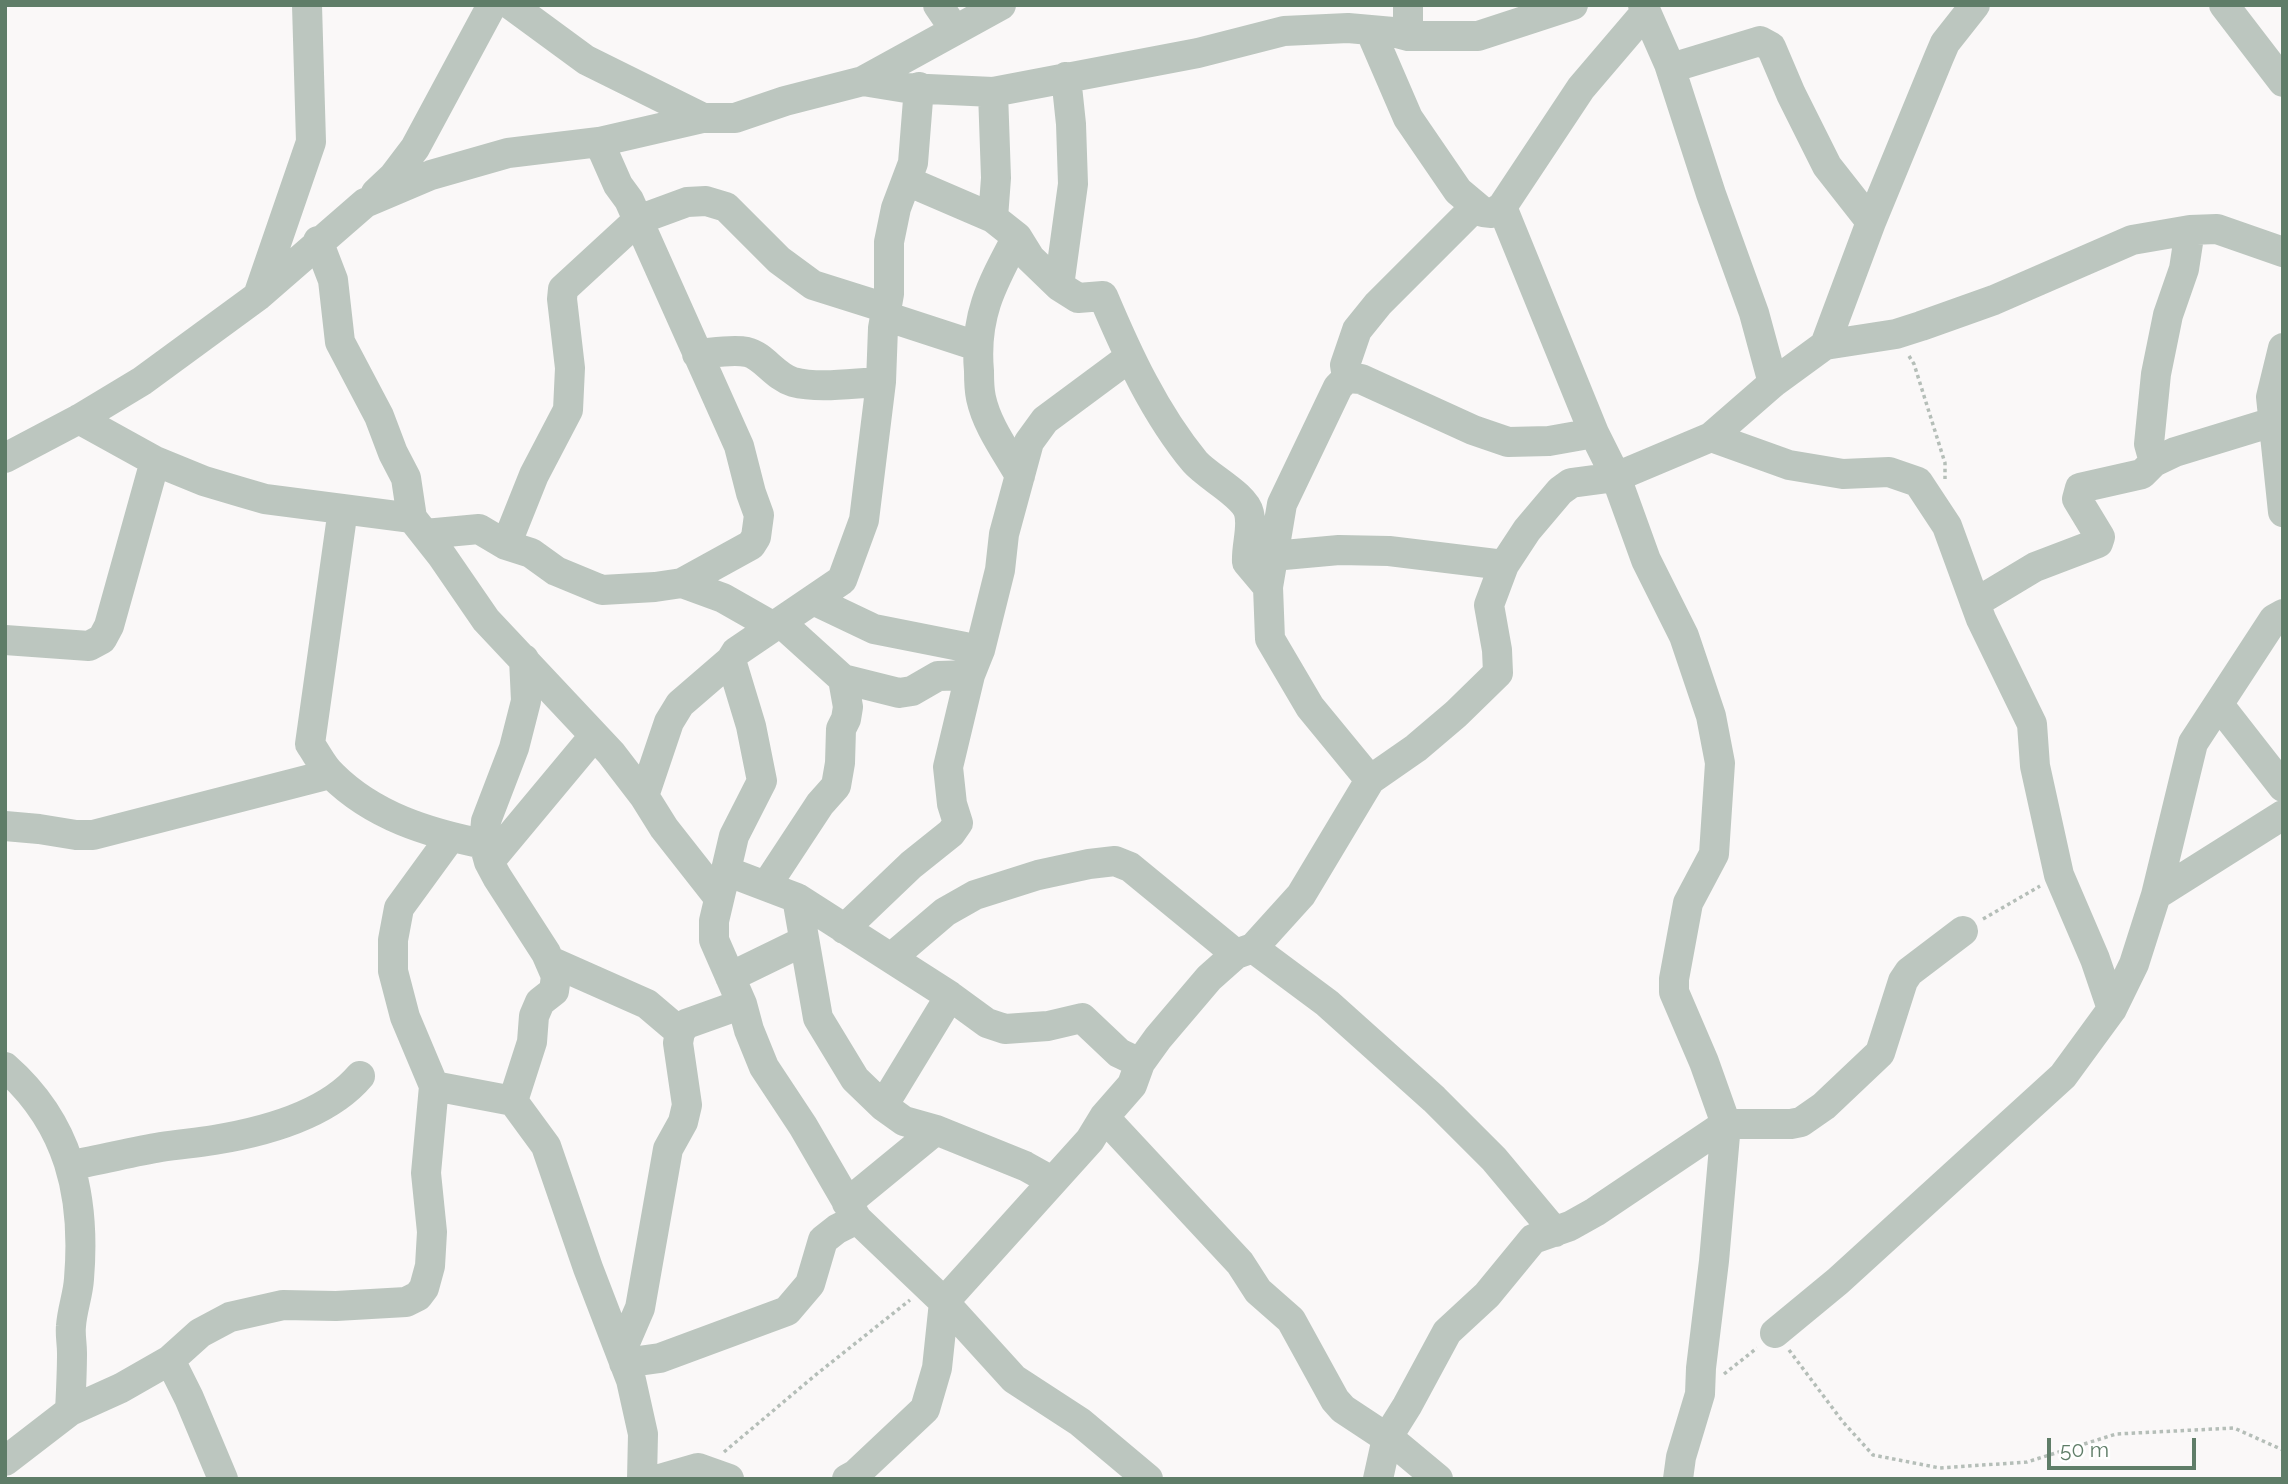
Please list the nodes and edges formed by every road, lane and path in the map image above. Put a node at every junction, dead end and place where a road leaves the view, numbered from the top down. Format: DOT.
graph roads {
  1 [pos="307,5"];
  2 [pos="492,5"];
  3 [pos="511,5"];
  4 [pos="938,5"];
  5 [pos="1001,5"];
  6 [pos="1408,5"];
  7 [pos="1573,5"];
  8 [pos="1975,5"];
  9 [pos="2224,5"];
  10 [pos="1644,9"];
  11 [pos="955,30"];
  12 [pos="1370,30"];
  13 [pos="1408,36"];
  14 [pos="1671,68"];
  15 [pos="1066,77"];
  16 [pos="863,81"];
  17 [pos="2283,82"];
  18 [pos="919,87"];
  19 [pos="993,92"];
  20 [pos="703,118"];
  21 [pos="599,142"];
  22 [pos="907,181"];
  23 [pos="365,203"];
  24 [pos="1488,207"];
  25 [pos="993,218"];
  26 [pos="638,220"];
  27 [pos="1871,222"];
  28 [pos="2190,230"];
  29 [pos="1017,237"];
  30 [pos="318,241"];
  31 [pos="2283,252"];
  32 [pos="1059,286"];
  33 [pos="258,296"];
  34 [pos="886,312"];
  35 [pos="1896,334"];
  36 [pos="1825,345"];
  37 [pos="977,346"];
  38 [pos="2283,348"];
  39 [pos="697,354"];
  40 [pos="1130,357"];
  41 [pos="1347,378"];
  42 [pos="881,382"];
  43 [pos="1773,383"];
  44 [pos="79,419"];
  45 [pos="2273,422"];
  46 [pos="1594,433"];
  47 [pos="1711,437"];
  48 [pos="5,458"];
  49 [pos="155,461"];
  50 [pos="2154,462"];
  51 [pos="1020,476"];
  52 [pos="1616,477"];
  53 [pos="1946,488"];
  54 [pos="2282,494"];
  55 [pos="343,509"];
  56 [pos="419,526"];
  57 [pos="506,545"];
  58 [pos="1273,556"];
  59 [pos="1504,565"];
  60 [pos="682,583"];
  61 [pos="1268,587"];
  62 [pos="813,600"];
  63 [pos="1975,603"];
  64 [pos="2283,614"];
  65 [pos="777,625"];
  66 [pos="5,640"];
  67 [pos="524,659"];
  68 [pos="731,660"];
  69 [pos="975,663"];
  70 [pos="843,680"];
  71 [pos="2219,705"];
  72 [pos="594,736"];
  73 [pos="330,774"];
  74 [pos="1370,780"];
  75 [pos="2283,787"];
  76 [pos="644,796"];
  77 [pos="2283,815"];
  78 [pos="5,826"];
  79 [pos="450,838"];
  80 [pos="486,853"];
  81 [pos="2059,875"];
  82 [pos="723,884"];
  83 [pos="765,886"];
  84 [pos="2156,895"];
  85 [pos="797,898"];
  86 [pos="844,929"];
  87 [pos="1963,931"];
  88 [pos="804,941"];
  89 [pos="1244,951"];
  90 [pos="891,958"];
  91 [pos="550,961"];
  92 [pos="730,977"];
  93 [pos="950,996"];
  94 [pos="742,1004"];
  95 [pos="2112,1009"];
  96 [pos="680,1032"];
  97 [pos="1140,1063"];
  98 [pos="5,1067"];
  99 [pos="360,1076"];
  100 [pos="434,1086"];
  101 [pos="513,1101"];
  102 [pos="883,1106"];
  103 [pos="1104,1117"];
  104 [pos="1726,1124"];
  105 [pos="936,1130"];
  106 [pos="71,1165"];
  107 [pos="1052,1181"];
  108 [pos="852,1211"];
  109 [pos="1555,1232"];
  110 [pos="935,1295"];
  111 [pos="1775,1333"];
  112 [pos="622,1357"];
  113 [pos="170,1360"];
  114 [pos="1700,1394"];
  115 [pos="70,1411"];
  116 [pos="1387,1438"];
  117 [pos="2283,1450"];
  118 [pos="5,1461"];
  119 [pos="669,1476"];
  120 [pos="223,1479"];
  121 [pos="729,1479"];
  122 [pos="847,1479"];
  123 [pos="1148,1479"];
  124 [pos="1378,1479"];
  125 [pos="1438,1479"];
  126 [pos="1678,1479"];
  1 -- 33 [label="street"];
  2 -- 23 [label="street"];
  3 -- 20 [label="street"];
  4 -- 11 [label="street"];
  5 -- 11 [label="street"];
  6 -- 13 [label="street"];
  7 -- 13 [label="street"];
  8 -- 27 [label="street"];
  9 -- 17 [label="street"];
  10 -- 14 [label="street"];
  10 -- 24 [label="street"];
  11 -- 16 [label="street"];
  12 -- 13 [label="street"];
  12 -- 15 [label="street"];
  12 -- 24 [label="street"];
  14 -- 27 [label="street"];
  14 -- 43 [label="street"];
  15 -- 19 [label="street"];
  15 -- 32 [label="street"];
  16 -- 18 [label="street"];
  16 -- 20 [label="street"];
  18 -- 19 [label="street"];
  18 -- 22 [label="street"];
  19 -- 25 [label="street"];
  20 -- 21 [label="street"];
  21 -- 23 [label="street"];
  21 -- 26 [label="street"];
  22 -- 25 [label="street"];
  22 -- 34 [label="street"];
  23 -- 30 [label="street"];
  24 -- 41 [label="street"];
  24 -- 46 [label="street"];
  25 -- 29 [label="street"];
  26 -- 34 [label="street"];
  26 -- 39 [label="street"];
  26 -- 57 [label="street"];
  27 -- 36 [label="street"];
  28 -- 31 [label="street"];
  28 -- 35 [label="street"];
  28 -- 50 [label="street"];
  29 -- 32 [label="street"];
  29 -- 37 [label="street"];
  30 -- 33 [label="street"];
  30 -- 56 [label="street"];
  32 -- 40 [label="street"];
  33 -- 44 [label="street"];
  34 -- 37 [label="street"];
  34 -- 42 [label="street"];
  35 -- 36 [label="street"];
  35 -- 53 [label="path"];
  36 -- 43 [label="street"];
  37 -- 51 [label="street"];
  38 -- 45 [label="street"];
  39 -- 42 [label="street"];
  39 -- 60 [label="street"];
  40 -- 51 [label="street"];
  40 -- 61 [label="street"];
  41 -- 46 [label="street"];
  41 -- 58 [label="street"];
  42 -- 62 [label="street"];
  43 -- 47 [label="street"];
  44 -- 48 [label="street"];
  44 -- 49 [label="street"];
  45 -- 50 [label="street"];
  45 -- 54 [label="street"];
  46 -- 52 [label="street"];
  47 -- 52 [label="street"];
  47 -- 63 [label="street"];
  49 -- 55 [label="street"];
  49 -- 66 [label="street"];
  50 -- 63 [label="street"];
  51 -- 69 [label="street"];
  52 -- 59 [label="street"];
  52 -- 104 [label="street"];
  55 -- 56 [label="street"];
  55 -- 73 [label="street"];
  56 -- 57 [label="street"];
  56 -- 67 [label="street"];
  57 -- 60 [label="street"];
  58 -- 59 [label="street"];
  58 -- 61 [label="street"];
  59 -- 74 [label="street"];
  60 -- 65 [label="street"];
  61 -- 74 [label="street"];
  62 -- 65 [label="street"];
  62 -- 69 [label="street"];
  63 -- 81 [label="street"];
  64 -- 71 [label="street"];
  65 -- 68 [label="street"];
  65 -- 70 [label="street"];
  67 -- 72 [label="street"];
  67 -- 80 [label="street"];
  68 -- 76 [label="street"];
  68 -- 82 [label="street"];
  69 -- 70 [label="street"];
  69 -- 86 [label="street"];
  70 -- 83 [label="street"];
  71 -- 75 [label="street"];
  71 -- 84 [label="street"];
  72 -- 76 [label="street"];
  72 -- 80 [label="street"];
  73 -- 78 [label="street"];
  73 -- 79 [label="street"];
  74 -- 89 [label="street"];
  76 -- 82 [label="street"];
  77 -- 84 [label="street"];
  79 -- 80 [label="street"];
  79 -- 100 [label="street"];
  80 -- 91 [label="street"];
  81 -- 87 [label="path"];
  81 -- 95 [label="street"];
  82 -- 83 [label="street"];
  82 -- 92 [label="street"];
  83 -- 85 [label="street"];
  84 -- 95 [label="street"];
  85 -- 86 [label="street"];
  85 -- 88 [label="street"];
  86 -- 90 [label="street"];
  87 -- 104 [label="street"];
  88 -- 92 [label="street"];
  88 -- 102 [label="street"];
  89 -- 90 [label="street"];
  89 -- 97 [label="street"];
  89 -- 109 [label="street"];
  90 -- 93 [label="street"];
  91 -- 96 [label="street"];
  91 -- 101 [label="street"];
  92 -- 94 [label="street"];
  93 -- 97 [label="street"];
  93 -- 102 [label="street"];
  94 -- 96 [label="street"];
  94 -- 108 [label="street"];
  95 -- 111 [label="street"];
  96 -- 112 [label="street"];
  97 -- 103 [label="street"];
  98 -- 106 [label="street"];
  99 -- 106 [label="street"];
  100 -- 101 [label="street"];
  100 -- 113 [label="street"];
  101 -- 112 [label="street"];
  102 -- 105 [label="street"];
  103 -- 107 [label="street"];
  103 -- 116 [label="street"];
  104 -- 109 [label="street"];
  104 -- 114 [label="street"];
  105 -- 107 [label="street"];
  105 -- 108 [label="street"];
  106 -- 115 [label="street"];
  107 -- 110 [label="street"];
  108 -- 110 [label="street"];
  108 -- 112 [label="street"];
  109 -- 116 [label="street"];
  110 -- 119 [label="path"];
  110 -- 122 [label="street"];
  110 -- 123 [label="street"];
  111 -- 114 [label="path"];
  111 -- 117 [label="path"];
  112 -- 119 [label="street"];
  113 -- 115 [label="street"];
  113 -- 120 [label="street"];
  114 -- 126 [label="street"];
  115 -- 118 [label="street"];
  116 -- 124 [label="street"];
  116 -- 125 [label="street"];
  119 -- 121 [label="street"];
}
